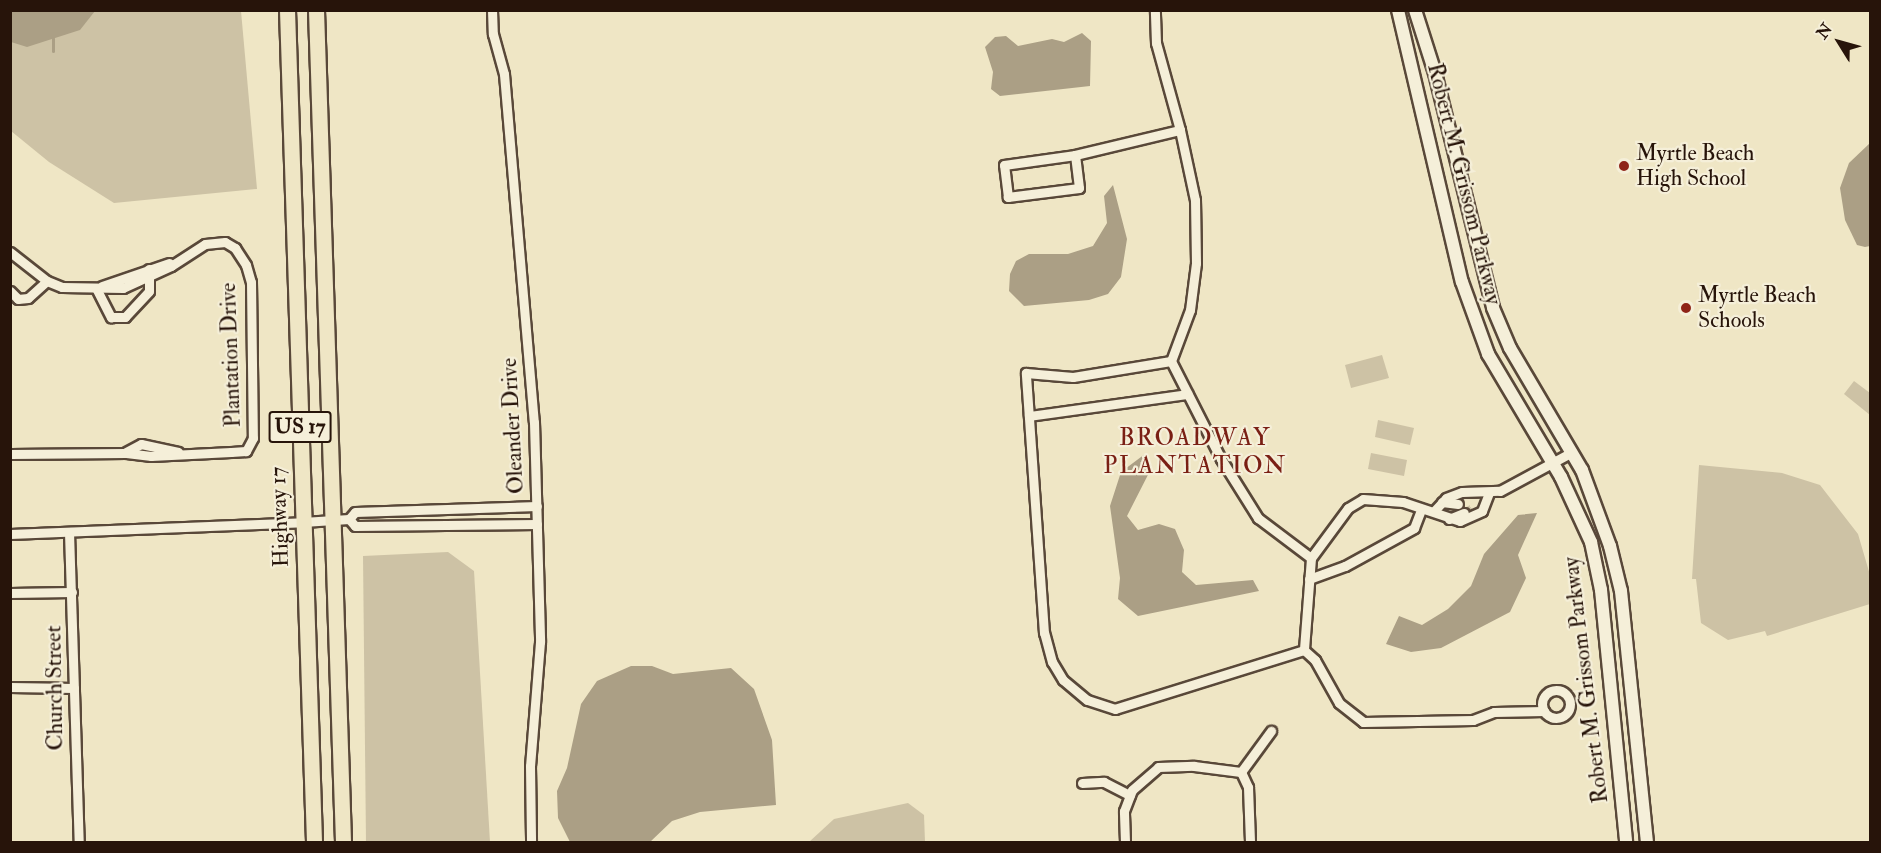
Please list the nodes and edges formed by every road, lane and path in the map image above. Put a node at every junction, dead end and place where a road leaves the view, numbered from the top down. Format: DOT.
graph roads {
  1 [pos="287,10"];
  2 [pos="316,10"];
  3 [pos="492,10"];
  4 [pos="1155,10"];
  5 [pos="1398,10"];
  6 [pos="1415,10"];
  7 [pos="1180,130"];
  8 [pos="1075,155"];
  9 [pos="10,252"];
  10 [pos="150,273"];
  11 [pos="47,281"];
  12 [pos="96,288"];
  13 [pos="10,291"];
  14 [pos="1171,361"];
  15 [pos="1187,394"];
  16 [pos="1029,416"];
  17 [pos="1572,452"];
  18 [pos="10,454"];
  19 [pos="1552,463"];
  20 [pos="1477,489"];
  21 [pos="1489,493"];
  22 [pos="1442,502"];
  23 [pos="1484,502"];
  24 [pos="537,506"];
  25 [pos="1465,506"];
  26 [pos="1421,510"];
  27 [pos="1435,510"];
  28 [pos="333,519"];
  29 [pos="349,519"];
  30 [pos="1449,519"];
  31 [pos="303,522"];
  32 [pos="537,524"];
  33 [pos="69,532"];
  34 [pos="10,534"];
  35 [pos="1311,558"];
  36 [pos="1309,579"];
  37 [pos="72,592"];
  38 [pos="10,593"];
  39 [pos="1304,650"];
  40 [pos="10,687"];
  41 [pos="74,688"];
  42 [pos="1544,711"];
  43 [pos="1271,731"];
  44 [pos="1241,772"];
  45 [pos="1082,783"];
  46 [pos="1130,795"];
  47 [pos="79,843"];
  48 [pos="314,843"];
  49 [pos="343,843"];
  50 [pos="531,843"];
  51 [pos="1125,843"];
  52 [pos="1250,843"];
  53 [pos="1626,843"];
  54 [pos="1647,843"];
  1 -- 31 [label="highway, Highway 17 / US 17"];
  2 -- 28 [label="highway, US 17"];
  3 -- 24 [label="street, Oleander Drive"];
  4 -- 7 [label="street"];
  5 -- 19 [label="main road, Robert M. Grissom Parkway"];
  6 -- 17 [label="main road, Robert M. Grissom Parkway"];
  7 -- 8 [label="street"];
  7 -- 14 [label="street"];
  8 -- 8 [label="street"];
  9 -- 11 [label="street, Plantation Drive"];
  10 -- 12 [label="street, Plantation Drive"];
  10 -- 12 [label="street"];
  10 -- 18 [label="street, Plantation Drive"];
  11 -- 12 [label="street, Plantation Drive"];
  11 -- 13 [label="street"];
  14 -- 15 [label="street"];
  14 -- 16 [label="street"];
  15 -- 16 [label="street"];
  15 -- 35 [label="street"];
  16 -- 39 [label="street"];
  17 -- 19 [label="street"];
  17 -- 54 [label="main road, Robert M. Grissom Parkway"];
  19 -- 21 [label="street"];
  19 -- 53 [label="main road, Robert M. Grissom Parkway"];
  20 -- 21 [label="street"];
  20 -- 22 [label="street"];
  20 -- 25 [label="street"];
  21 -- 23 [label="street"];
  22 -- 25 [label="street"];
  22 -- 27 [label="street"];
  23 -- 25 [label="street"];
  23 -- 30 [label="street"];
  24 -- 29 [label="street"];
  24 -- 32 [label="street, Oleander Drive"];
  25 -- 30 [label="street"];
  26 -- 27 [label="street"];
  26 -- 35 [label="street"];
  26 -- 36 [label="street"];
  27 -- 30 [label="street"];
  28 -- 29 [label="street"];
  28 -- 31 [label="street"];
  28 -- 49 [label="highway, US 17"];
  29 -- 32 [label="street"];
  31 -- 33 [label="street"];
  31 -- 48 [label="highway, Highway 17 / US 17"];
  32 -- 50 [label="street, Oleander Drive"];
  33 -- 34 [label="street"];
  33 -- 37 [label="street, Church Street"];
  35 -- 36 [label="street"];
  36 -- 39 [label="street"];
  37 -- 38 [label="street"];
  37 -- 41 [label="street, Church Street"];
  39 -- 42 [label="street"];
  40 -- 41 [label="street"];
  41 -- 47 [label="street, Church Street"];
  43 -- 44 [label="street"];
  44 -- 46 [label="street"];
  44 -- 52 [label="street"];
  45 -- 46 [label="street"];
  46 -- 51 [label="street"];
}
